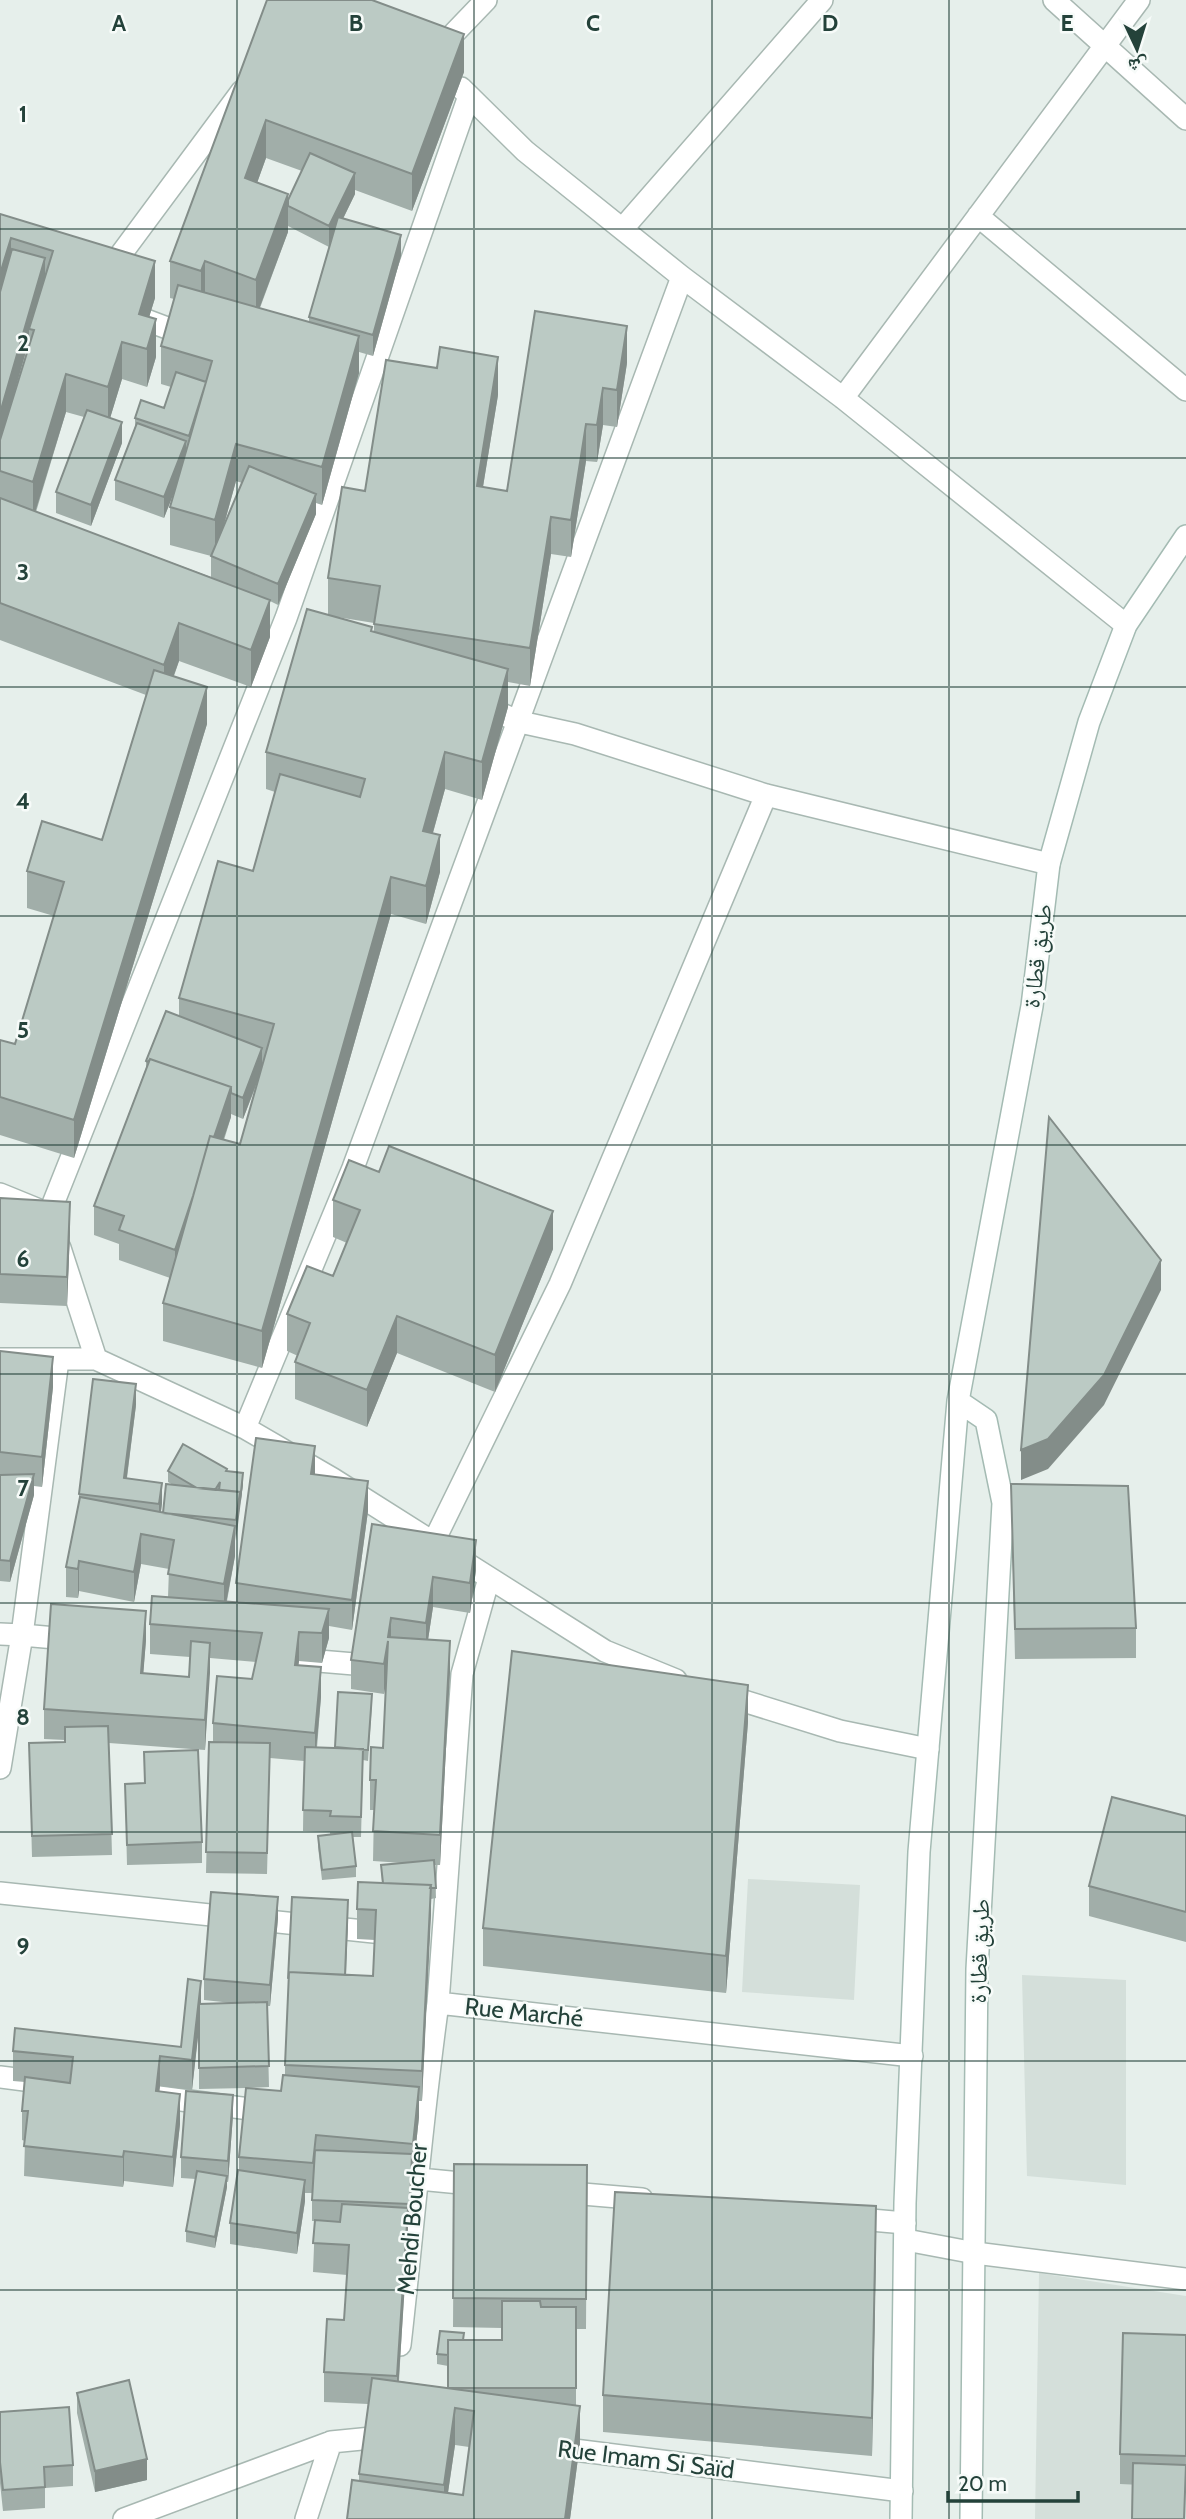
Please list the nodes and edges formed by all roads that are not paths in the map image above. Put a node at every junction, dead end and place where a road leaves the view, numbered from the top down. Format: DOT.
graph roads {
  1 [pos="486,0"];
  2 [pos="822,0"];
  3 [pos="1054,0"];
  4 [pos="1139,0"];
  5 [pos="1105,43"];
  6 [pos="251,77"];
  7 [pos="469,96"];
  8 [pos="1186,120"];
  9 [pos="978,216"];
  10 [pos="624,228"];
  11 [pos="682,277"];
  12 [pos="97,287"];
  13 [pos="114,308"];
  14 [pos="205,343"];
  15 [pos="1186,390"];
  16 [pos="843,398"];
  17 [pos="1186,536"];
  18 [pos="286,618"];
  19 [pos="1126,625"];
  20 [pos="310,629"];
  21 [pos="458,694"];
  22 [pos="520,722"];
  23 [pos="766,795"];
  24 [pos="1049,864"];
  25 [pos="353,1168"];
  26 [pos="377,1181"];
  27 [pos="0,1194"];
  28 [pos="49,1214"];
  29 [pos="0,1359"];
  30 [pos="96,1359"];
  31 [pos="58,1360"];
  32 [pos="958,1401"];
  33 [pos="245,1429"];
  34 [pos="433,1543"];
  35 [pos="489,1578"];
  36 [pos="0,1633"];
  37 [pos="22,1635"];
  38 [pos="104,1643"];
  39 [pos="270,1657"];
  40 [pos="393,1668"];
  41 [pos="435,1671"];
  42 [pos="462,1674"];
  43 [pos="928,1749"];
  44 [pos="0,1768"];
  45 [pos="0,1893"];
  46 [pos="444,1939"];
  47 [pos="438,2003"];
  48 [pos="912,2056"];
  49 [pos="0,2077"];
  50 [pos="54,2084"];
  51 [pos="135,2094"];
  52 [pos="298,2115"];
  53 [pos="419,2179"];
  54 [pos="502,2187"];
  55 [pos="544,2191"];
  56 [pos="669,2202"];
  57 [pos="822,2216"];
  58 [pos="906,2232"];
  59 [pos="975,2253"];
  60 [pos="1186,2279"];
  61 [pos="397,2368"];
  62 [pos="392,2409"];
  63 [pos="389,2435"];
  64 [pos="415,2437"];
  65 [pos="331,2442"];
  66 [pos="532,2446"];
  67 [pos="902,2491"];
  68 [pos="124,2519"];
  69 [pos="306,2519"];
  70 [pos="901,2519"];
  71 [pos="971,2519"];
  1 -- 7 [label="street"];
  2 -- 10 [label="street"];
  3 -- 5 [label="street"];
  4 -- 5 [label="street"];
  5 -- 8 [label="street"];
  5 -- 9 [label="street"];
  6 -- 12 [label="street"];
  7 -- 10 [label="street"];
  7 -- 18 [label="street"];
  9 -- 15 [label="street"];
  9 -- 16 [label="street"];
  10 -- 11 [label="street"];
  11 -- 16 [label="street"];
  11 -- 22 [label="street"];
  13 -- 14 [label="street"];
  16 -- 19 [label="street"];
  17 -- 19 [label="street, طريق قطارة"];
  18 -- 20 [label="street"];
  18 -- 28 [label="street"];
  19 -- 24 [label="street, طريق قطارة"];
  21 -- 22 [label="street"];
  22 -- 23 [label="street"];
  22 -- 25 [label="street"];
  23 -- 24 [label="street"];
  23 -- 34 [label="street"];
  24 -- 32 [label="street, طريق قطارة"];
  25 -- 26 [label="street"];
  25 -- 33 [label="street"];
  27 -- 28 [label="street"];
  28 -- 30 [label="street"];
  29 -- 31 [label="street"];
  30 -- 31 [label="street"];
  30 -- 33 [label="street"];
  31 -- 37 [label="street"];
  32 -- 43 [label="street, طريق قطارة"];
  32 -- 59 [label="street, طريق قطارة"];
  33 -- 34 [label="street"];
  34 -- 35 [label="street"];
  35 -- 42 [label="street, Rue Marché"];
  35 -- 43 [label="street"];
  36 -- 37 [label="street"];
  37 -- 38 [label="street"];
  37 -- 44 [label="street"];
  39 -- 40 [label="street"];
  41 -- 42 [label="street"];
  42 -- 46 [label="street, Rue Marché"];
  43 -- 48 [label="street, طريق قطارة"];
  45 -- 46 [label="street"];
  46 -- 47 [label="street, Rue Marché"];
  47 -- 48 [label="street, Rue Marché"];
  47 -- 53 [label="street, Mehdi Boucher"];
  48 -- 58 [label="street, طريق قطارة"];
  49 -- 50 [label="street"];
  51 -- 52 [label="street"];
  53 -- 54 [label="street"];
  53 -- 61 [label="street, Mehdi Boucher"];
  55 -- 56 [label="street"];
  57 -- 58 [label="street"];
  58 -- 59 [label="street"];
  58 -- 67 [label="street, طريق قطارة"];
  59 -- 60 [label="street"];
  59 -- 71 [label="street, طريق قطارة"];
  62 -- 63 [label="street"];
  63 -- 64 [label="street"];
  63 -- 65 [label="street"];
  65 -- 68 [label="street"];
  65 -- 69 [label="street"];
  66 -- 67 [label="street, Rue Imam Si Saïd"];
  67 -- 70 [label="street, طريق قطارة"];
}
